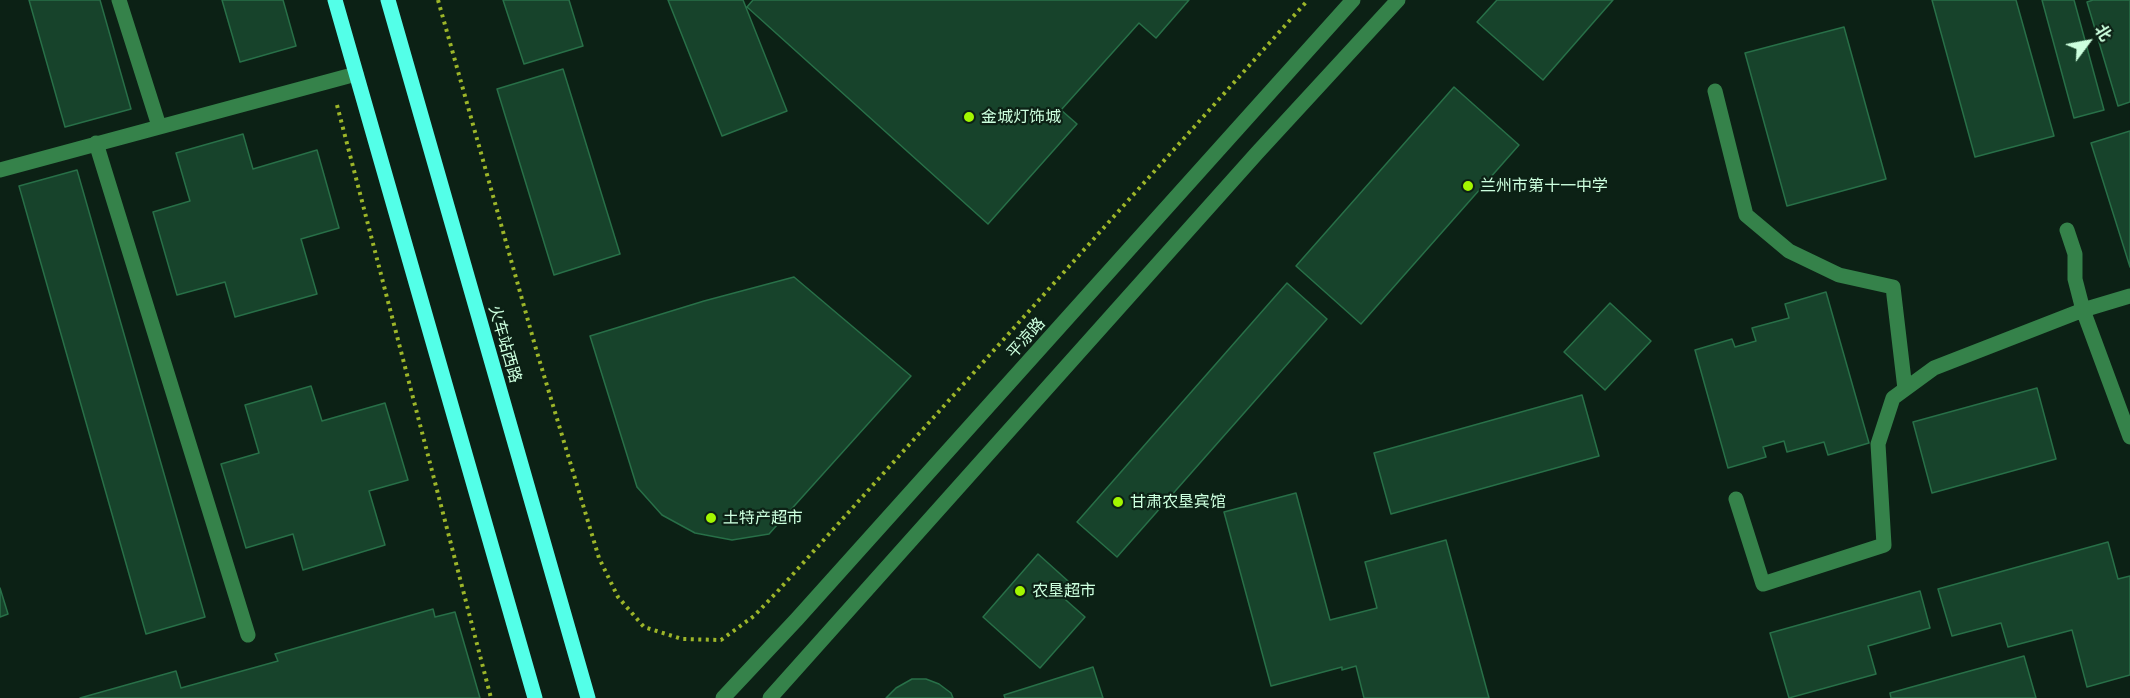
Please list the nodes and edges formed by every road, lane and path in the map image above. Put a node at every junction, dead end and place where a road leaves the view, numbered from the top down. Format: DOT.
graph roads {
  1 [pos="119,0"];
  2 [pos="335,0"];
  3 [pos="388,0"];
  4 [pos="438,0"];
  5 [pos="1308,0"];
  6 [pos="1353,0"];
  7 [pos="1398,0"];
  8 [pos="356,74"];
  9 [pos="330,81"];
  10 [pos="1715,91"];
  11 [pos="159,126"];
  12 [pos="96,143"];
  13 [pos="0,170"];
  14 [pos="2067,231"];
  15 [pos="2130,296"];
  16 [pos="2083,310"];
  17 [pos="1905,389"];
  18 [pos="2130,437"];
  19 [pos="1736,499"];
  20 [pos="248,635"];
  21 [pos="490,698"];
  22 [pos="535,698"];
  23 [pos="588,698"];
  24 [pos="723,698"];
  25 [pos="770,698"];
  1 -- 11 [label="street"];
  2 -- 8 [label="main road"];
  3 -- 23 [label="main road, 火车站西路"];
  4 -- 5 [label="path"];
  6 -- 24 [label="street, 平凉路"];
  7 -- 25 [label="street"];
  8 -- 9 [label="street"];
  8 -- 22 [label="main road"];
  9 -- 11 [label="street"];
  9 -- 21 [label="path"];
  10 -- 17 [label="street"];
  11 -- 12 [label="street"];
  12 -- 13 [label="street"];
  12 -- 20 [label="street"];
  14 -- 16 [label="street"];
  15 -- 16 [label="street"];
  16 -- 17 [label="street"];
  16 -- 18 [label="street"];
  17 -- 19 [label="street"];
}
